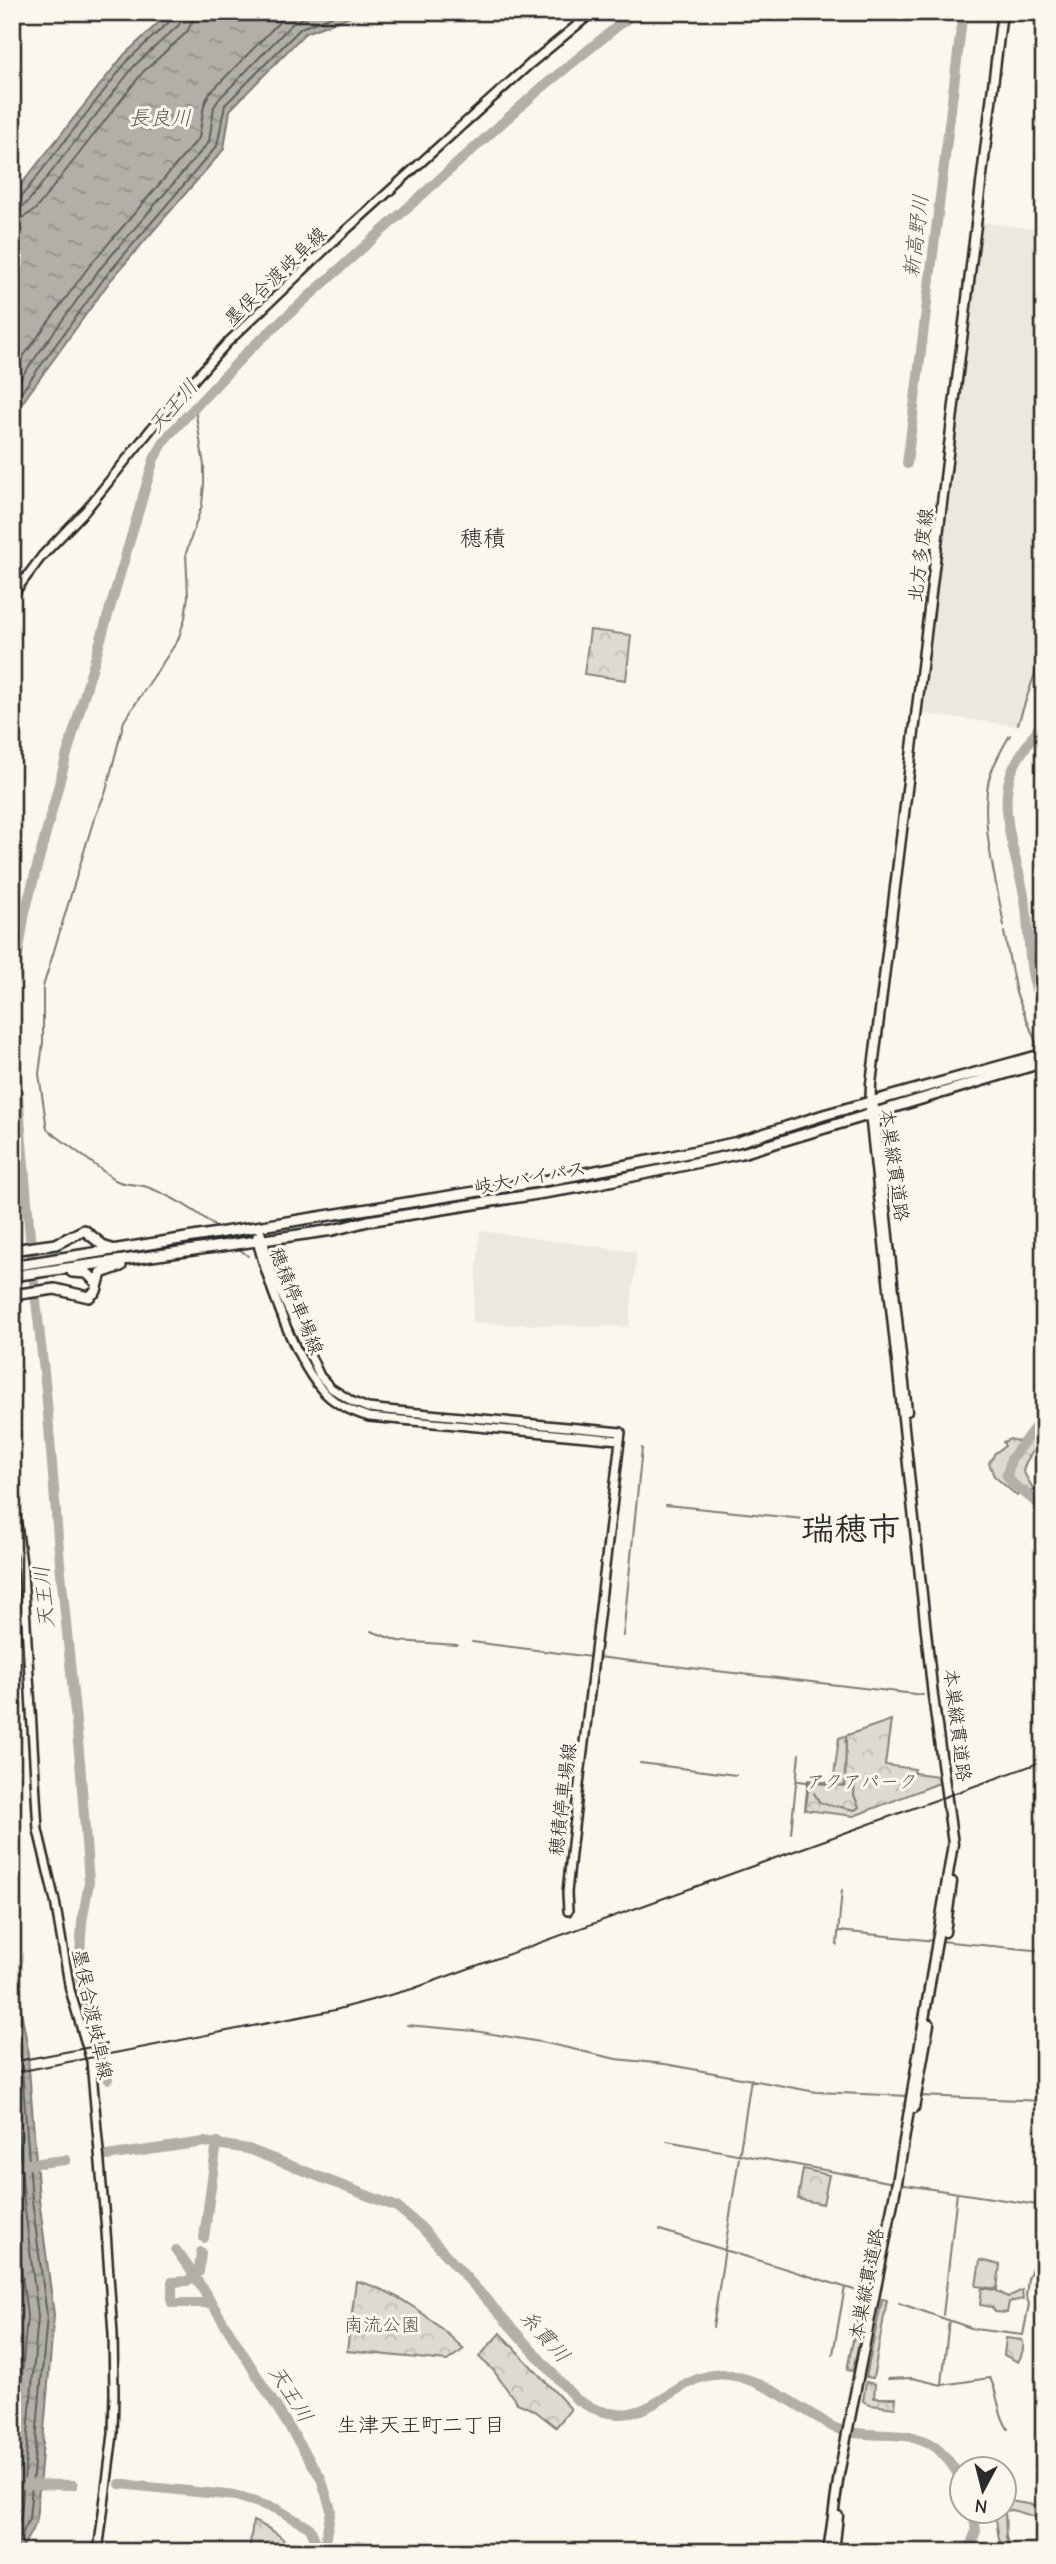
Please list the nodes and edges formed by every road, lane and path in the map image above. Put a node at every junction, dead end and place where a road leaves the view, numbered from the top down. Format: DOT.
graph roads {
  1 [pos="593,12"];
  2 [pos="1002,12"];
  3 [pos="12,596"];
  4 [pos="1043,1057"];
  5 [pos="871,1101"];
  6 [pos="873,1112"];
  7 [pos="259,1227"];
  8 [pos="93,1235"];
  9 [pos="260,1241"];
  10 [pos="12,1250"];
  11 [pos="117,1250"];
  12 [pos="146,1257"];
  13 [pos="67,1258"];
  14 [pos="12,1266"];
  15 [pos="43,1268"];
  16 [pos="12,1276"];
  17 [pos="97,1283"];
  18 [pos="12,1295"];
  19 [pos="12,1484"];
  20 [pos="568,1911"];
  21 [pos="842,2474"];
  22 [pos="97,2552"];
  23 [pos="828,2552"];
  24 [pos="834,2552"];
  1 -- 3 [label="main road, 墨俣合渡岐阜線"];
  2 -- 5 [label="main road, 北方多度線"];
  4 -- 5 [label="highway, 岐大バイパス"];
  4 -- 6 [label="highway, 岐大バイパス"];
  5 -- 6 [label="main road, 本巣縦貫道路"];
  5 -- 7 [label="highway, 岐大バイパス"];
  6 -- 9 [label="highway, 岐大バイパス"];
  6 -- 21 [label="main road, 本巣縦貫道路"];
  7 -- 9 [label="main road, 穂積停車場線"];
  7 -- 11 [label="highway, 岐大バイパス"];
  8 -- 10 [label="highway"];
  8 -- 11 [label="highway"];
  8 -- 13 [label="highway"];
  9 -- 12 [label="highway, 岐大バイパス"];
  9 -- 20 [label="main road, 穂積停車場線"];
  11 -- 13 [label="highway, 岐大バイパス"];
  12 -- 15 [label="highway, 岐大バイパス"];
  12 -- 17 [label="highway"];
  13 -- 15 [label="highway, 岐大バイパス"];
  14 -- 15 [label="highway, 岐大バイパス"];
  15 -- 16 [label="highway, 岐大バイパス"];
  15 -- 17 [label="highway"];
  17 -- 18 [label="highway"];
  19 -- 22 [label="main road, 墨俣合渡岐阜線"];
  21 -- 23 [label="main road"];
  21 -- 24 [label="main road"];
}
